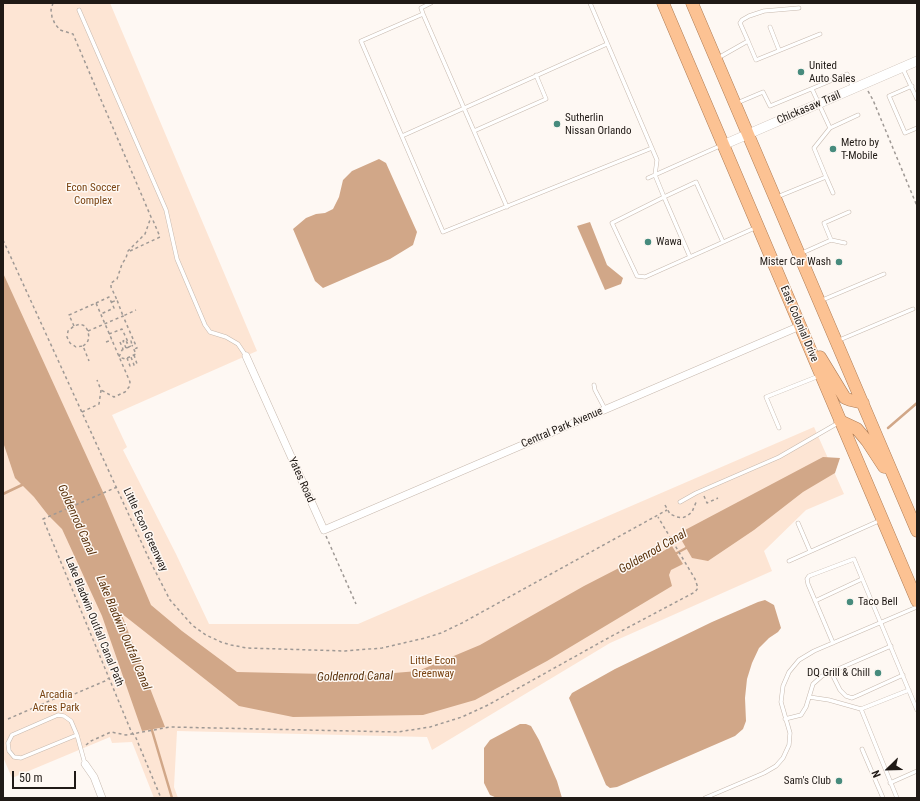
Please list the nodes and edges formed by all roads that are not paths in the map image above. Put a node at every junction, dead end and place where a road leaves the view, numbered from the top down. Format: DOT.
graph roads {
  1 [pos="431,3"];
  2 [pos="590,3"];
  3 [pos="663,3"];
  4 [pos="692,3"];
  5 [pos="799,8"];
  6 [pos="79,10"];
  7 [pos="423,14"];
  8 [pos="770,27"];
  9 [pos="820,34"];
  10 [pos="748,42"];
  11 [pos="607,44"];
  12 [pos="780,50"];
  13 [pos="716,60"];
  14 [pos="917,61"];
  15 [pos="903,68"];
  16 [pos="536,75"];
  17 [pos="912,86"];
  18 [pos="812,88"];
  19 [pos="853,89"];
  20 [pos="917,99"];
  21 [pos="734,104"];
  22 [pos="819,104"];
  23 [pos="464,108"];
  24 [pos="858,115"];
  25 [pos="830,128"];
  26 [pos="917,128"];
  27 [pos="474,131"];
  28 [pos="747,134"];
  29 [pos="402,136"];
  30 [pos="723,145"];
  31 [pos="652,148"];
  32 [pos="655,175"];
  33 [pos="826,177"];
  34 [pos="648,178"];
  35 [pos="833,193"];
  36 [pos="664,197"];
  37 [pos="775,198"];
  38 [pos="506,207"];
  39 [pos="849,212"];
  40 [pos="758,227"];
  41 [pos="831,240"];
  42 [pos="723,242"];
  43 [pos="845,243"];
  44 [pos="799,254"];
  45 [pos="690,257"];
  46 [pos="884,274"];
  47 [pos="819,301"];
  48 [pos="913,309"];
  49 [pos="800,326"];
  50 [pos="836,341"];
  51 [pos="246,356"];
  52 [pos="825,374"];
  53 [pos="594,385"];
  54 [pos="863,403"];
  55 [pos="605,409"];
  56 [pos="840,421"];
  57 [pos="779,428"];
  58 [pos="680,502"];
  59 [pos="908,510"];
  60 [pos="883,519"];
  61 [pos="798,524"];
  62 [pos="917,529"];
  63 [pos="324,530"];
  64 [pos="810,551"];
  65 [pos="788,560"];
  66 [pos="862,579"];
  67 [pos="815,601"];
  68 [pos="917,601"];
  69 [pos="917,607"];
  70 [pos="881,622"];
  71 [pos="833,643"];
  72 [pos="891,646"];
  73 [pos="832,672"];
  74 [pos="903,675"];
  75 [pos="909,690"];
  76 [pos="809,697"];
  77 [pos="861,709"];
  78 [pos="917,710"];
  79 [pos="785,719"];
  80 [pos="77,735"];
  81 [pos="862,749"];
  82 [pos="85,764"];
  83 [pos="917,771"];
  84 [pos="890,783"];
  85 [pos="102,798"];
  86 [pos="705,798"];
  87 [pos="883,798"];
  88 [pos="897,798"];
  1 -- 7 [label="lane"];
  2 -- 11 [label="lane"];
  3 -- 30 [label="highway, East Colonial Drive"];
  4 -- 13 [label="highway"];
  5 -- 10 [label="lane"];
  6 -- 51 [label="lane"];
  7 -- 23 [label="lane"];
  7 -- 29 [label="lane"];
  8 -- 12 [label="lane"];
  9 -- 12 [label="lane"];
  10 -- 12 [label="lane"];
  10 -- 13 [label="lane"];
  11 -- 16 [label="lane"];
  11 -- 31 [label="lane"];
  13 -- 21 [label="highway"];
  14 -- 15 [label="street, Chickasaw Trail"];
  15 -- 17 [label="lane"];
  15 -- 19 [label="street, Chickasaw Trail"];
  16 -- 23 [label="lane"];
  16 -- 27 [label="lane"];
  17 -- 20 [label="lane"];
  17 -- 26 [label="lane"];
  18 -- 19 [label="lane"];
  18 -- 21 [label="lane"];
  18 -- 22 [label="lane"];
  19 -- 22 [label="street, Chickasaw Trail"];
  21 -- 28 [label="highway"];
  22 -- 25 [label="lane"];
  22 -- 28 [label="street, Chickasaw Trail"];
  23 -- 27 [label="lane"];
  23 -- 29 [label="lane"];
  24 -- 25 [label="lane"];
  25 -- 33 [label="lane"];
  27 -- 38 [label="lane"];
  28 -- 30 [label="street, Chickasaw Trail"];
  28 -- 37 [label="highway"];
  29 -- 38 [label="lane"];
  30 -- 32 [label="lane"];
  30 -- 40 [label="highway, East Colonial Drive"];
  31 -- 32 [label="lane"];
  31 -- 38 [label="lane"];
  32 -- 34 [label="lane"];
  32 -- 36 [label="lane"];
  33 -- 35 [label="lane"];
  33 -- 37 [label="lane"];
  36 -- 42 [label="lane"];
  36 -- 45 [label="lane"];
  36 -- 45 [label="lane"];
  37 -- 44 [label="highway"];
  39 -- 41 [label="lane"];
  40 -- 42 [label="lane"];
  40 -- 49 [label="highway, East Colonial Drive"];
  41 -- 43 [label="lane"];
  41 -- 44 [label="lane"];
  42 -- 45 [label="lane"];
  44 -- 47 [label="highway"];
  46 -- 47 [label="lane"];
  47 -- 50 [label="highway"];
  48 -- 50 [label="lane"];
  49 -- 52 [label="highway, East Colonial Drive"];
  49 -- 55 [label="street, Central Park Avenue"];
  50 -- 54 [label="highway"];
  51 -- 63 [label="street, Yates Road"];
  52 -- 54 [label="highway"];
  52 -- 56 [label="highway, East Colonial Drive"];
  52 -- 57 [label="lane"];
  53 -- 55 [label="lane"];
  54 -- 59 [label="highway"];
  55 -- 63 [label="street, Central Park Avenue"];
  56 -- 58 [label="lane"];
  56 -- 59 [label="highway"];
  56 -- 60 [label="highway, East Colonial Drive"];
  59 -- 62 [label="highway"];
  60 -- 64 [label="lane"];
  60 -- 68 [label="highway, East Colonial Drive"];
  61 -- 64 [label="lane"];
  64 -- 65 [label="lane"];
  66 -- 67 [label="lane"];
  66 -- 67 [label="lane"];
  66 -- 70 [label="lane"];
  67 -- 71 [label="lane"];
  69 -- 70 [label="lane"];
  70 -- 71 [label="lane"];
  70 -- 72 [label="lane"];
  71 -- 79 [label="lane"];
  72 -- 73 [label="lane"];
  72 -- 74 [label="lane"];
  73 -- 74 [label="lane"];
  73 -- 76 [label="lane"];
  74 -- 75 [label="lane"];
  75 -- 77 [label="lane"];
  75 -- 78 [label="lane"];
  76 -- 77 [label="lane"];
  76 -- 79 [label="lane"];
  77 -- 84 [label="lane"];
  79 -- 86 [label="lane"];
  80 -- 80 [label="lane"];
  80 -- 82 [label="lane"];
  81 -- 87 [label="lane"];
  82 -- 85 [label="street"];
  83 -- 84 [label="lane"];
  84 -- 88 [label="lane"];
}
